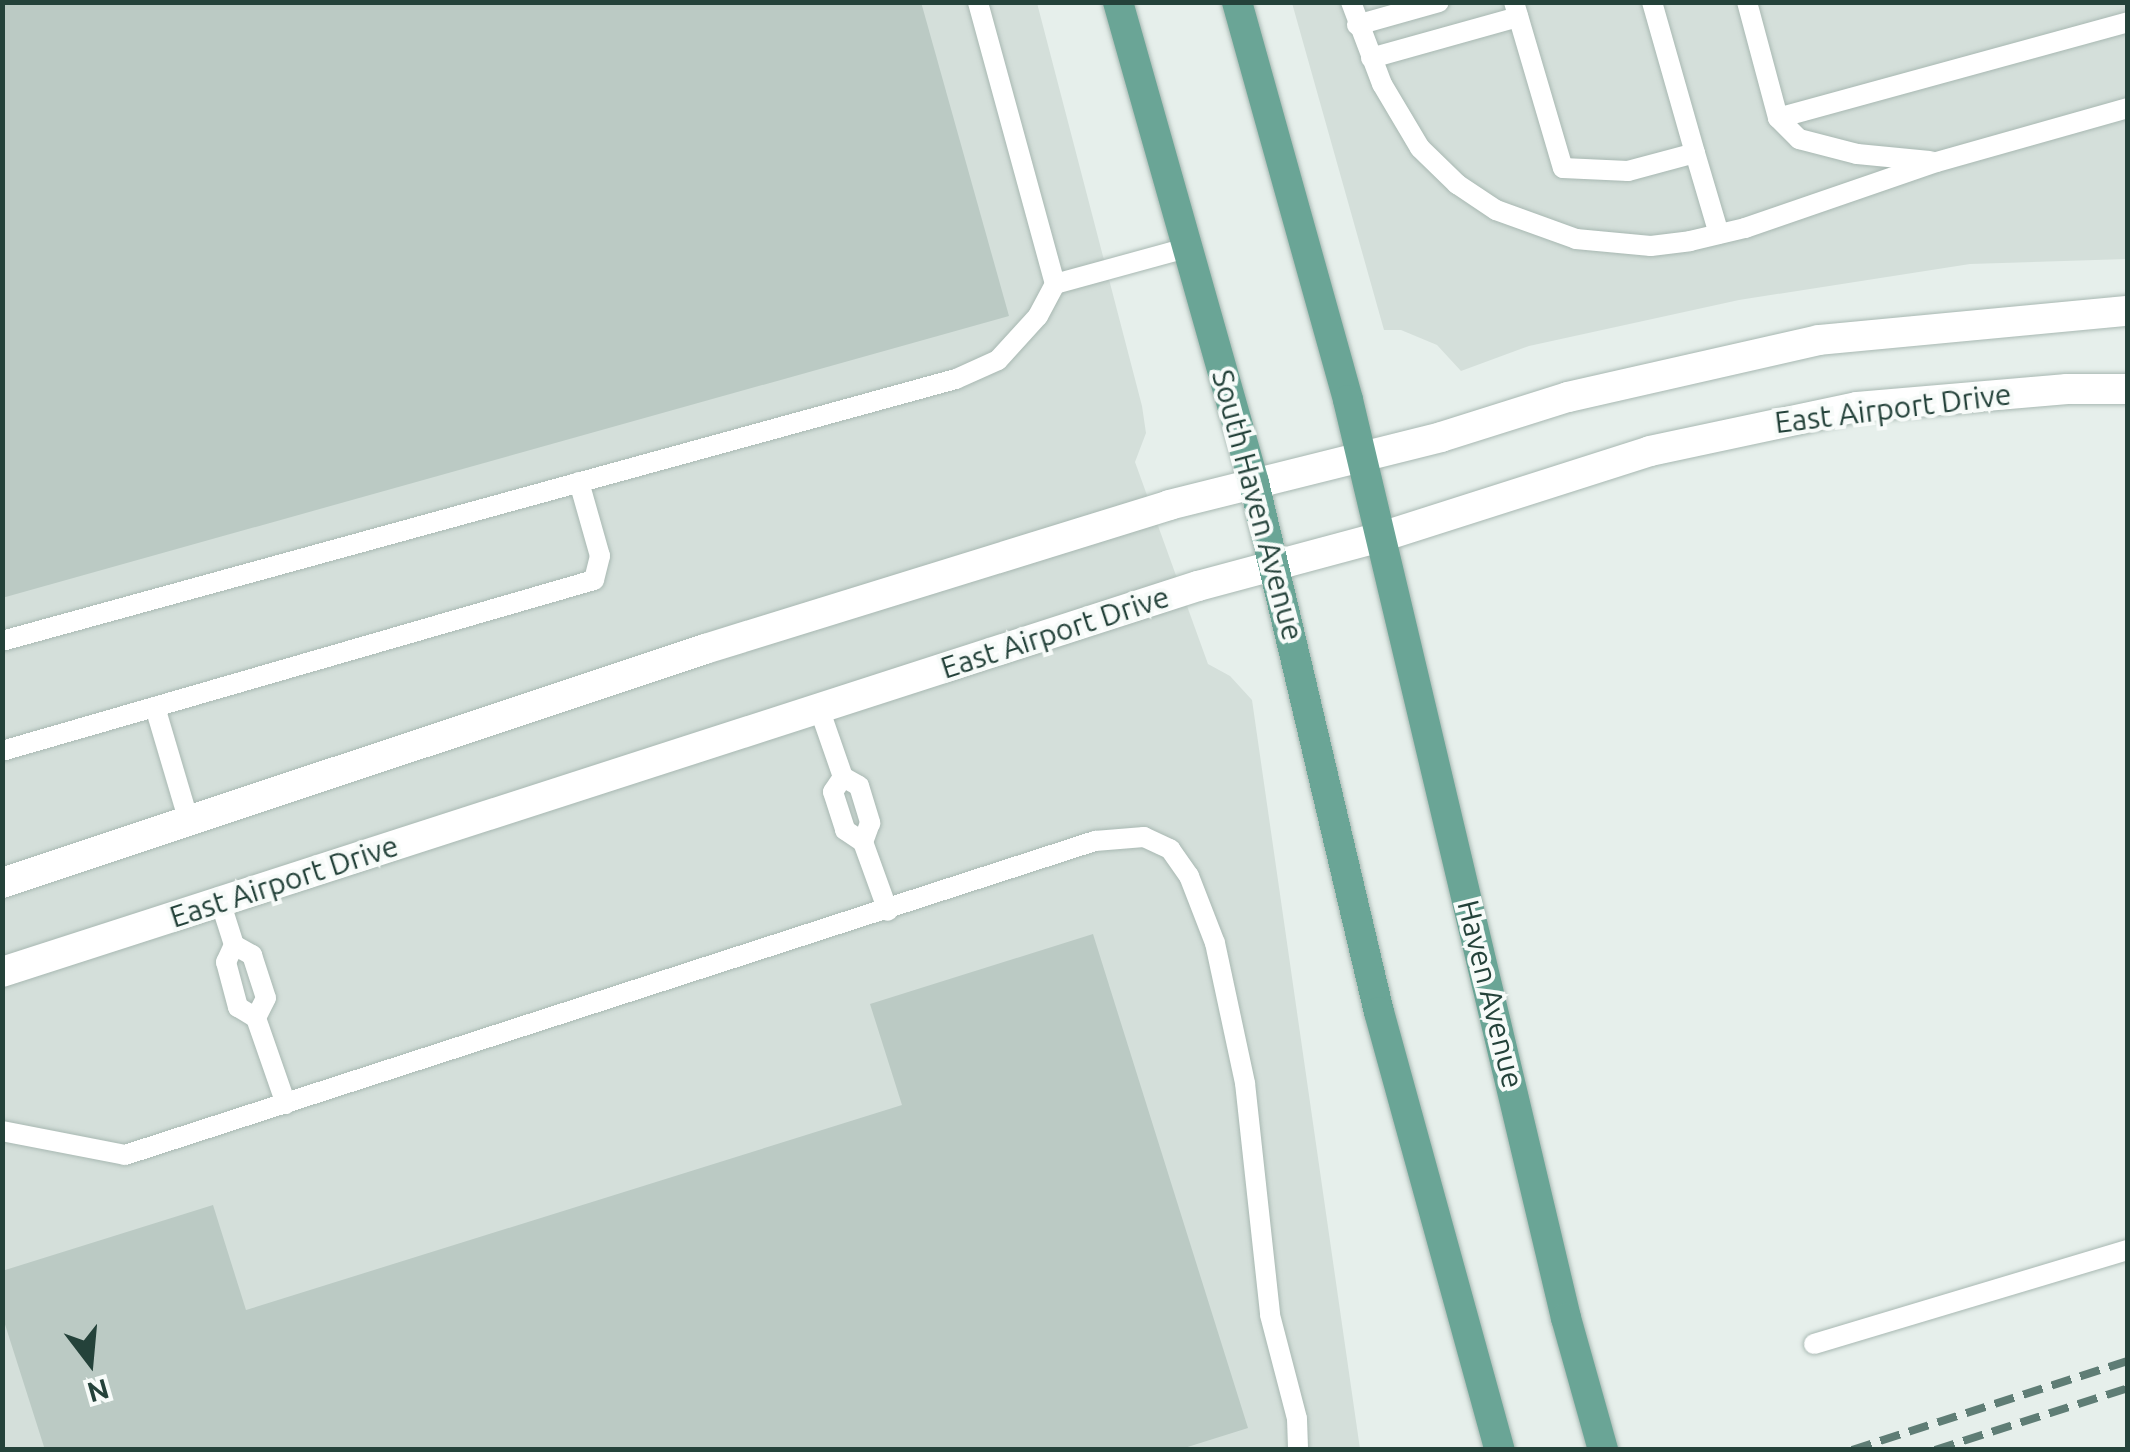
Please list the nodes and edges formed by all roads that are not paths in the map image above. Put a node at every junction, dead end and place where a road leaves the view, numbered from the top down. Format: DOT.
graph roads {
  1 [pos="978,2"];
  2 [pos="1118,2"];
  3 [pos="1237,2"];
  4 [pos="1351,2"];
  5 [pos="1439,2"];
  6 [pos="1652,2"];
  7 [pos="1747,2"];
  8 [pos="1516,10"];
  9 [pos="2128,22"];
  10 [pos="1358,25"];
  11 [pos="1371,58"];
  12 [pos="2128,108"];
  13 [pos="1778,118"];
  14 [pos="1695,153"];
  15 [pos="1938,162"];
  16 [pos="1719,234"];
  17 [pos="1188,248"];
  18 [pos="1055,284"];
  19 [pos="2128,310"];
  20 [pos="2128,389"];
  21 [pos="1362,457"];
  22 [pos="579,482"];
  23 [pos="1254,483"];
  24 [pos="1380,537"];
  25 [pos="1272,564"];
  26 [pos="2,640"];
  27 [pos="155,707"];
  28 [pos="819,708"];
  29 [pos="2,751"];
  30 [pos="188,822"];
  31 [pos="2,883"];
  32 [pos="220,901"];
  33 [pos="888,911"];
  34 [pos="2,972"];
  35 [pos="286,1104"];
  36 [pos="2,1131"];
  37 [pos="2128,1250"];
  38 [pos="1814,1344"];
  39 [pos="1298,1450"];
  40 [pos="1500,1450"];
  41 [pos="1603,1450"];
  1 -- 18 [label="lane"];
  2 -- 17 [label="main road, South Haven Avenue"];
  3 -- 21 [label="main road"];
  4 -- 10 [label="lane"];
  5 -- 10 [label="lane"];
  6 -- 14 [label="lane"];
  7 -- 13 [label="lane"];
  8 -- 11 [label="lane"];
  8 -- 14 [label="lane"];
  9 -- 13 [label="lane"];
  10 -- 11 [label="lane"];
  11 -- 16 [label="lane"];
  12 -- 15 [label="lane"];
  13 -- 15 [label="lane"];
  14 -- 16 [label="lane"];
  15 -- 16 [label="lane"];
  17 -- 18 [label="lane"];
  17 -- 23 [label="main road, South Haven Avenue"];
  18 -- 22 [label="lane"];
  19 -- 21 [label="main road"];
  20 -- 24 [label="main road, East Airport Drive"];
  21 -- 23 [label="main road"];
  21 -- 24 [label="main road"];
  22 -- 26 [label="lane"];
  22 -- 27 [label="lane"];
  23 -- 25 [label="main road, South Haven Avenue"];
  23 -- 30 [label="main road"];
  24 -- 25 [label="main road, East Airport Drive"];
  24 -- 41 [label="main road, Haven Avenue"];
  25 -- 28 [label="main road, East Airport Drive"];
  25 -- 40 [label="main road, South Haven Avenue"];
  27 -- 29 [label="lane"];
  27 -- 30 [label="lane"];
  28 -- 32 [label="main road, East Airport Drive"];
  28 -- 33 [label="lane"];
  30 -- 31 [label="main road"];
  32 -- 34 [label="main road, East Airport Drive"];
  32 -- 35 [label="lane"];
  33 -- 35 [label="lane"];
  33 -- 39 [label="lane"];
  35 -- 36 [label="lane"];
  37 -- 38 [label="lane"];
}
